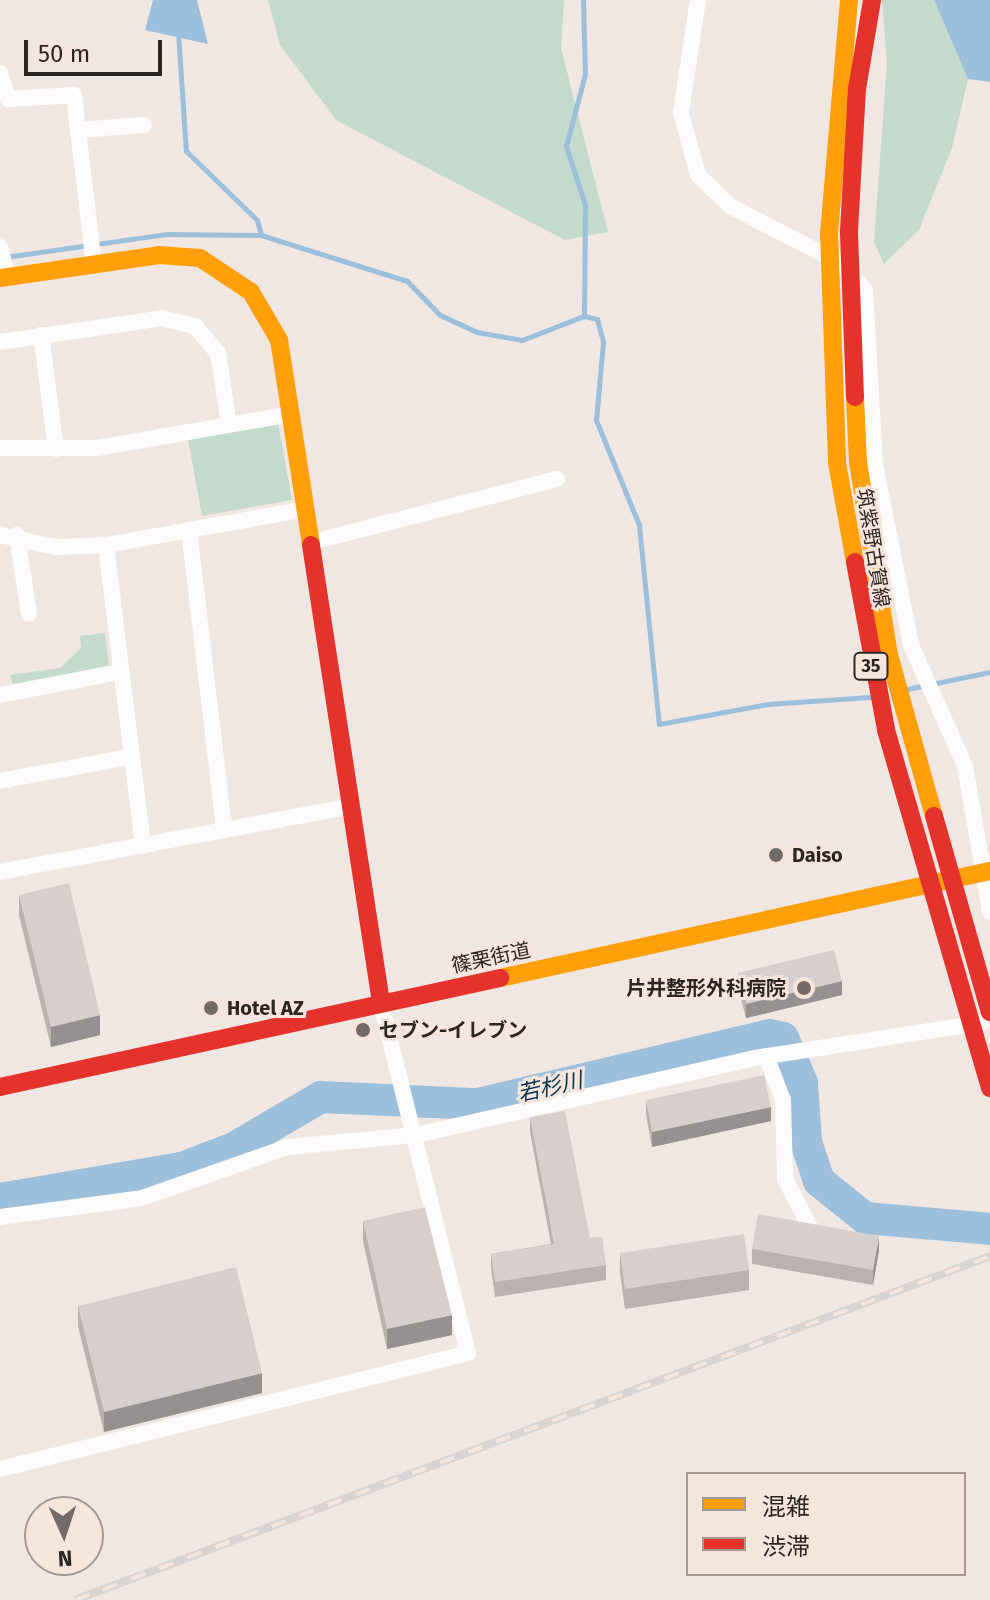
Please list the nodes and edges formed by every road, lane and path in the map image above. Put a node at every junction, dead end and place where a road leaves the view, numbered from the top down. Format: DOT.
graph roads {
  1 [pos="698,0"];
  2 [pos="849,0"];
  3 [pos="872,0"];
  4 [pos="0,73"];
  5 [pos="144,125"];
  6 [pos="78,130"];
  7 [pos="0,247"];
  8 [pos="94,264"];
  9 [pos="4,278"];
  10 [pos="41,335"];
  11 [pos="0,342"];
  12 [pos="291,414"];
  13 [pos="229,424"];
  14 [pos="0,448"];
  15 [pos="56,449"];
  16 [pos="557,479"];
  17 [pos="306,509"];
  18 [pos="189,530"];
  19 [pos="9,535"];
  20 [pos="312,542"];
  21 [pos="106,545"];
  22 [pos="29,614"];
  23 [pos="120,672"];
  24 [pos="0,695"];
  25 [pos="130,757"];
  26 [pos="0,781"];
  27 [pos="351,806"];
  28 [pos="224,830"];
  29 [pos="143,846"];
  30 [pos="0,872"];
  31 [pos="985,872"];
  32 [pos="990,912"];
  33 [pos="381,1003"];
  34 [pos="990,1012"];
  35 [pos="990,1022"];
  36 [pos="766,1056"];
  37 [pos="0,1087"];
  38 [pos="990,1088"];
  39 [pos="416,1135"];
  40 [pos="0,1217"];
  41 [pos="810,1227"];
  42 [pos="0,1469"];
  1 -- 31 [label="street"];
  2 -- 38 [label="main road, 筑紫野古賀線 / 35"];
  3 -- 34 [label="main road, 筑紫野古賀線 / 35"];
  4 -- 6 [label="street"];
  5 -- 6 [label="street"];
  6 -- 8 [label="street"];
  7 -- 9 [label="street"];
  8 -- 9 [label="main road"];
  8 -- 12 [label="main road"];
  10 -- 11 [label="street"];
  10 -- 13 [label="street"];
  10 -- 15 [label="street"];
  12 -- 13 [label="street"];
  12 -- 17 [label="main road"];
  13 -- 15 [label="street"];
  14 -- 15 [label="street"];
  16 -- 20 [label="street"];
  17 -- 18 [label="street"];
  17 -- 20 [label="main road"];
  18 -- 21 [label="street"];
  18 -- 28 [label="street"];
  19 -- 21 [label="street"];
  19 -- 22 [label="street"];
  20 -- 27 [label="main road"];
  21 -- 23 [label="street"];
  23 -- 24 [label="street"];
  23 -- 25 [label="street"];
  25 -- 26 [label="street"];
  25 -- 29 [label="street"];
  27 -- 28 [label="street"];
  27 -- 33 [label="main road"];
  28 -- 29 [label="street"];
  29 -- 30 [label="street"];
  31 -- 32 [label="street"];
  31 -- 33 [label="main road, 篠栗街道"];
  33 -- 37 [label="main road, 篠栗街道"];
  33 -- 39 [label="street"];
  35 -- 36 [label="street"];
  36 -- 39 [label="street"];
  36 -- 41 [label="street"];
  39 -- 40 [label="street"];
  39 -- 42 [label="street"];
}
